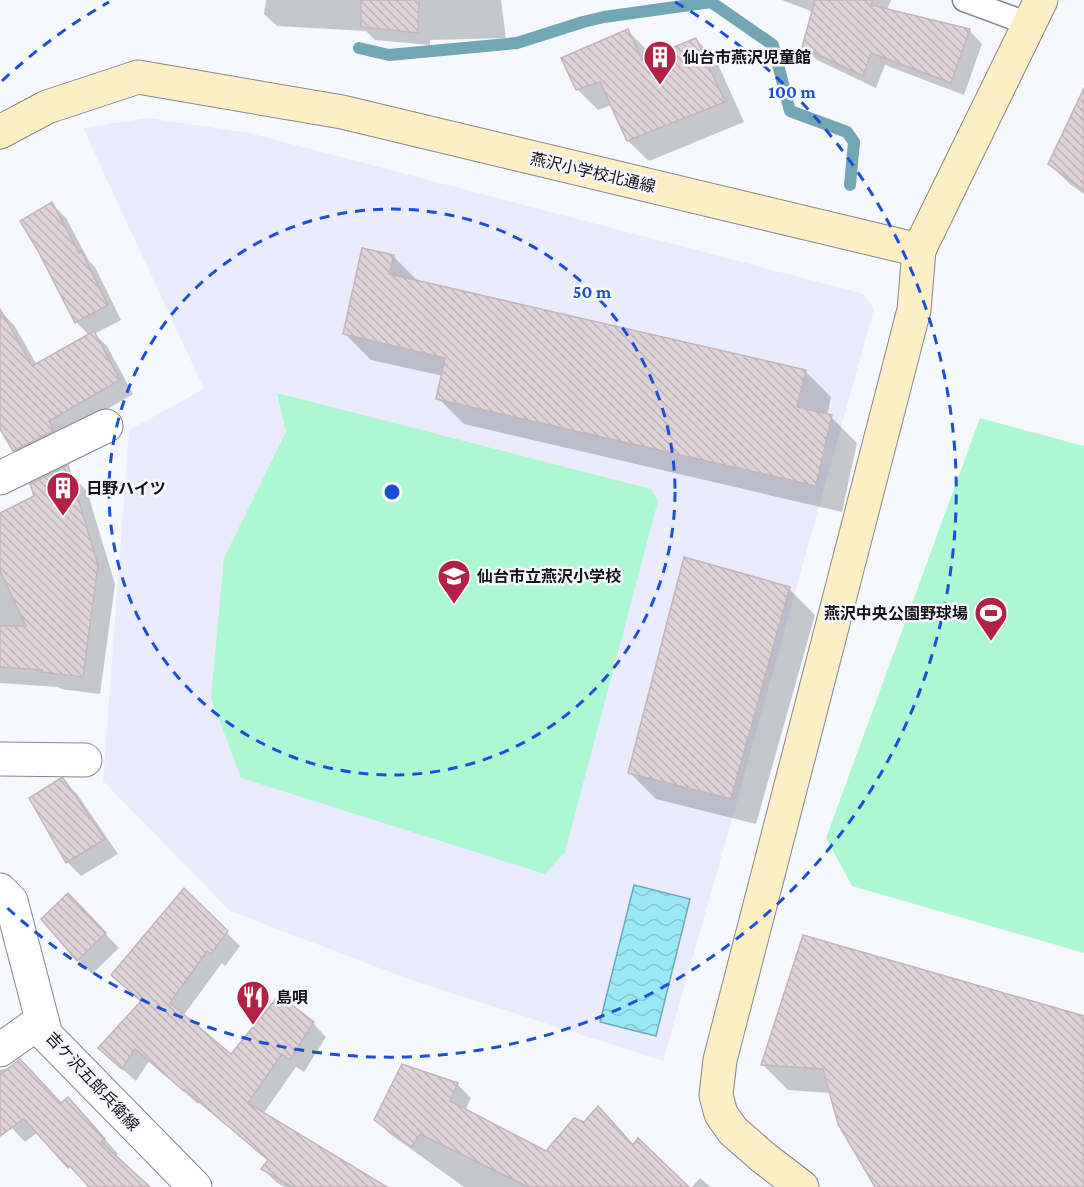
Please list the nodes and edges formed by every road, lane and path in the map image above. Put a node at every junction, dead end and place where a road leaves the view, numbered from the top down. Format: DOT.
graph roads {
  1 [pos="964,0"];
  2 [pos="1035,12"];
  3 [pos="0,132"];
  4 [pos="919,250"];
  5 [pos="106,426"];
  6 [pos="0,478"];
  7 [pos="0,759"];
  8 [pos="85,760"];
  9 [pos="0,890"];
  10 [pos="42,1020"];
  11 [pos="0,1050"];
  12 [pos="195,1187"];
  13 [pos="802,1187"];
  1 -- 2 [label="lane"];
  2 -- 4 [label="street"];
  3 -- 4 [label="street, 燕沢小学校北通線"];
  4 -- 13 [label="street"];
  5 -- 6 [label="street"];
  7 -- 8 [label="street"];
  9 -- 10 [label="street, 吉ケ沢五郎兵衛線"];
  10 -- 11 [label="street"];
  10 -- 12 [label="street, 吉ケ沢五郎兵衛線"];
}
